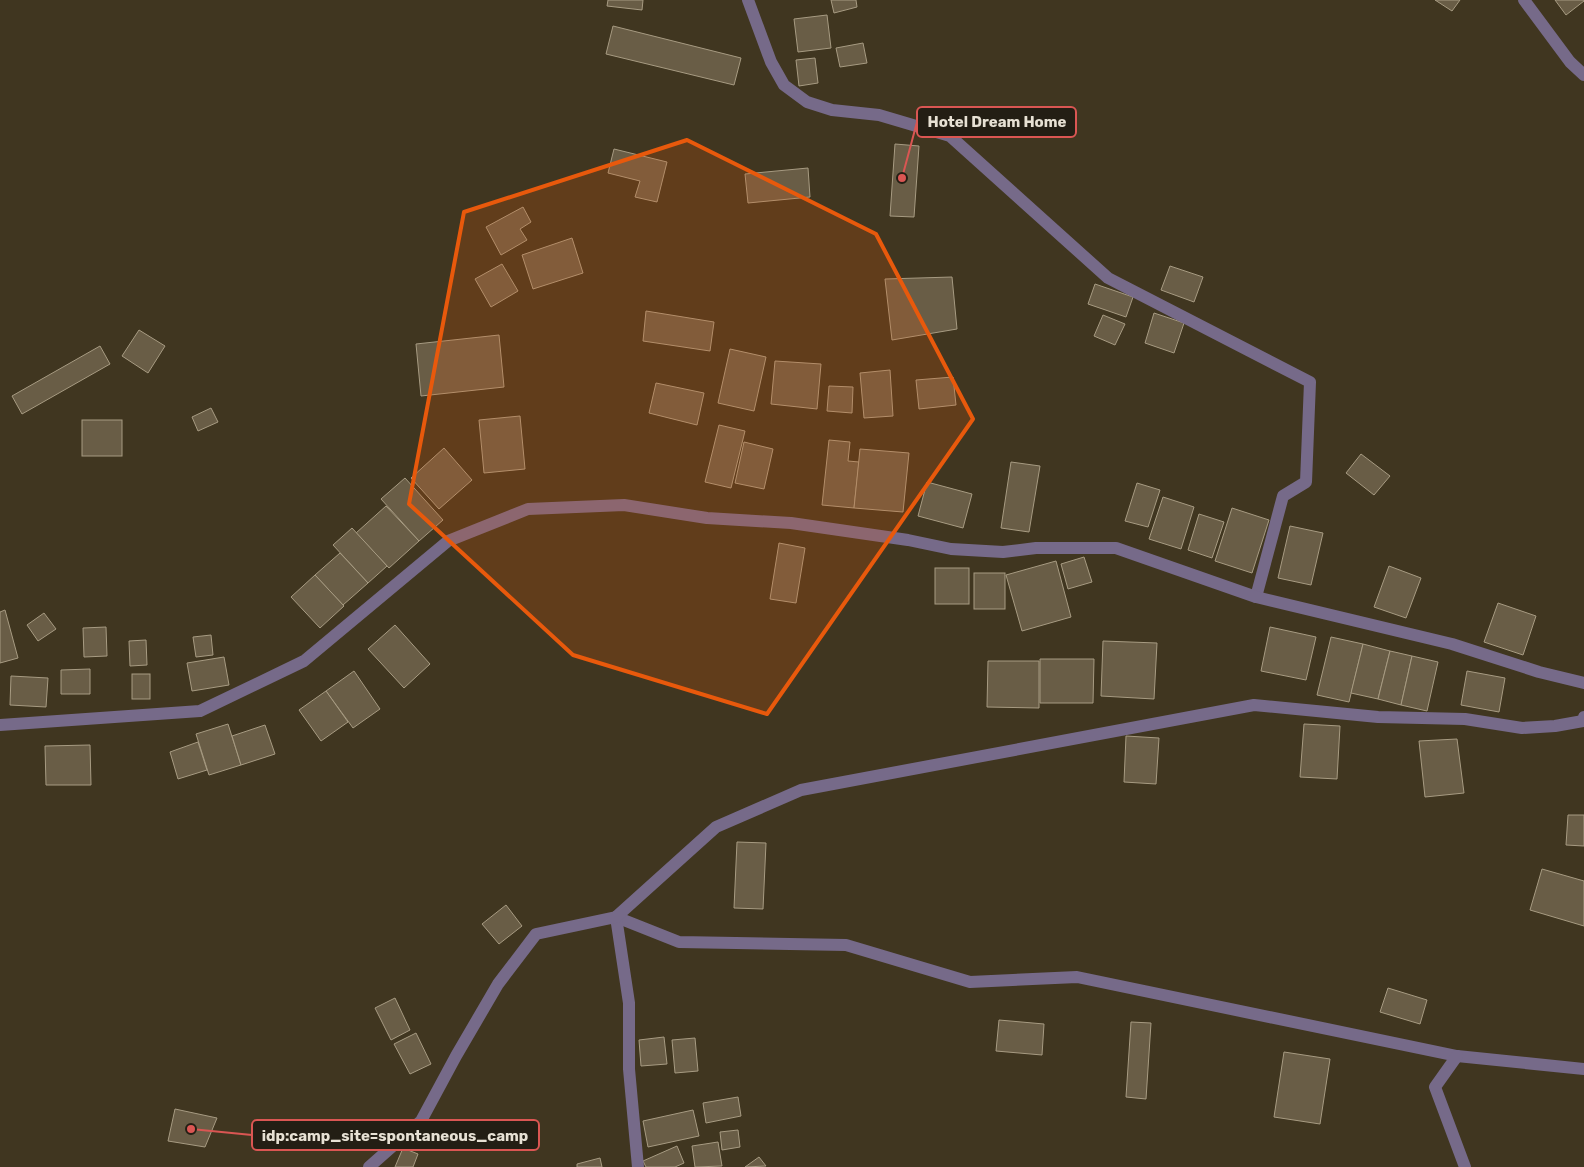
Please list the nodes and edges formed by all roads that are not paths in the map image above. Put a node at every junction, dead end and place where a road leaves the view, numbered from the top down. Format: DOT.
graph roads {
  1 [pos="748,0"];
  2 [pos="1524,0"];
  3 [pos="1584,75"];
  4 [pos="1256,597"];
  5 [pos="1584,683"];
  6 [pos="1584,717"];
  7 [pos="0,725"];
  8 [pos="616,917"];
  9 [pos="1457,1056"];
  10 [pos="1584,1069"];
  11 [pos="369,1167"];
  12 [pos="638,1167"];
  13 [pos="1465,1167"];
  1 -- 4 [label="street"];
  2 -- 3 [label="street"];
  4 -- 5 [label="street"];
  4 -- 7 [label="street"];
  6 -- 8 [label="street"];
  8 -- 9 [label="street"];
  8 -- 11 [label="street"];
  8 -- 12 [label="street"];
  9 -- 10 [label="street"];
  9 -- 13 [label="street"];
}
